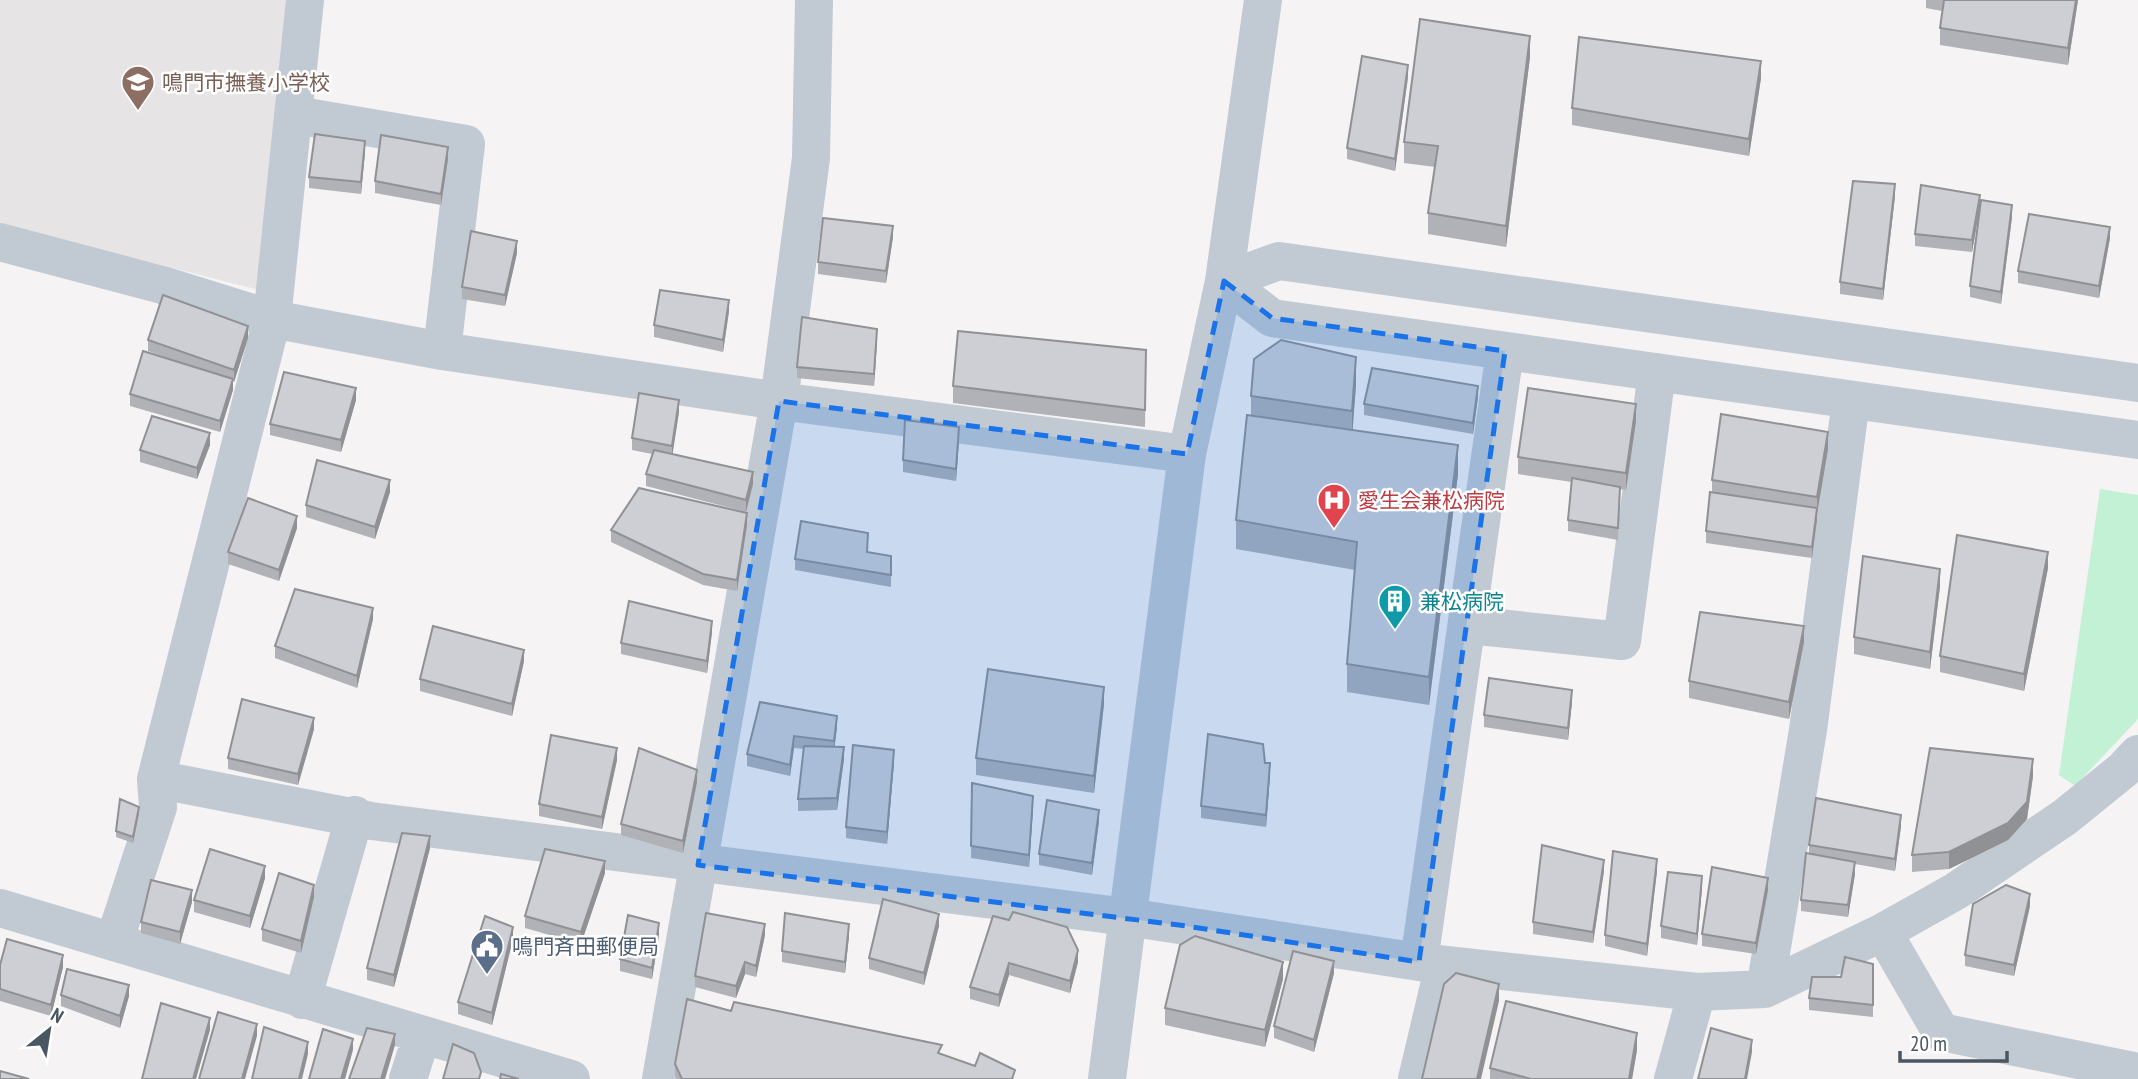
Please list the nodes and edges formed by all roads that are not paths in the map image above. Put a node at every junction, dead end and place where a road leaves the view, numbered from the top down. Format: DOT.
graph roads {
  1 [pos="306,0"];
  2 [pos="814,0"];
  3 [pos="1263,0"];
  4 [pos="295,115"];
  5 [pos="0,242"];
  6 [pos="1223,281"];
  7 [pos="272,319"];
  8 [pos="442,351"];
  9 [pos="1505,351"];
  10 [pos="1657,372"];
  11 [pos="2138,383"];
  12 [pos="1851,400"];
  13 [pos="779,401"];
  14 [pos="2137,436"];
  15 [pos="1187,454"];
  16 [pos="1469,625"];
  17 [pos="2138,754"];
  18 [pos="156,779"];
  19 [pos="355,815"];
  20 [pos="698,865"];
  21 [pos="0,908"];
  22 [pos="1127,917"];
  23 [pos="1883,932"];
  24 [pos="114,942"];
  25 [pos="1432,963"];
  26 [pos="1765,989"];
  27 [pos="1697,992"];
  28 [pos="302,1000"];
  29 [pos="422,1035"];
  30 [pos="499,1069"];
  31 [pos="2138,1072"];
  32 [pos="408,1079"];
  33 [pos="571,1079"];
  34 [pos="661,1079"];
  35 [pos="1107,1079"];
  36 [pos="1417,1079"];
  37 [pos="1673,1079"];
  1 -- 4 [label="street"];
  2 -- 13 [label="street"];
  3 -- 6 [label="street"];
  4 -- 7 [label="street"];
  4 -- 8 [label="street"];
  5 -- 7 [label="street"];
  6 -- 9 [label="street"];
  6 -- 11 [label="street"];
  6 -- 15 [label="street"];
  7 -- 8 [label="street"];
  7 -- 18 [label="street"];
  8 -- 13 [label="street"];
  9 -- 10 [label="street"];
  9 -- 16 [label="street"];
  10 -- 12 [label="street"];
  10 -- 16 [label="street"];
  12 -- 14 [label="street"];
  12 -- 26 [label="street"];
  13 -- 15 [label="street"];
  13 -- 20 [label="street"];
  15 -- 22 [label="street"];
  16 -- 25 [label="street"];
  17 -- 23 [label="street"];
  18 -- 19 [label="street"];
  18 -- 24 [label="street"];
  19 -- 20 [label="street"];
  19 -- 28 [label="street"];
  20 -- 22 [label="street"];
  20 -- 34 [label="street"];
  21 -- 24 [label="street"];
  22 -- 25 [label="street"];
  22 -- 35 [label="street"];
  23 -- 26 [label="street"];
  23 -- 31 [label="street"];
  24 -- 28 [label="street"];
  25 -- 27 [label="street"];
  25 -- 36 [label="street"];
  26 -- 27 [label="street"];
  27 -- 37 [label="street"];
  28 -- 29 [label="street"];
  29 -- 30 [label="street"];
  29 -- 32 [label="street"];
  30 -- 33 [label="street"];
}
